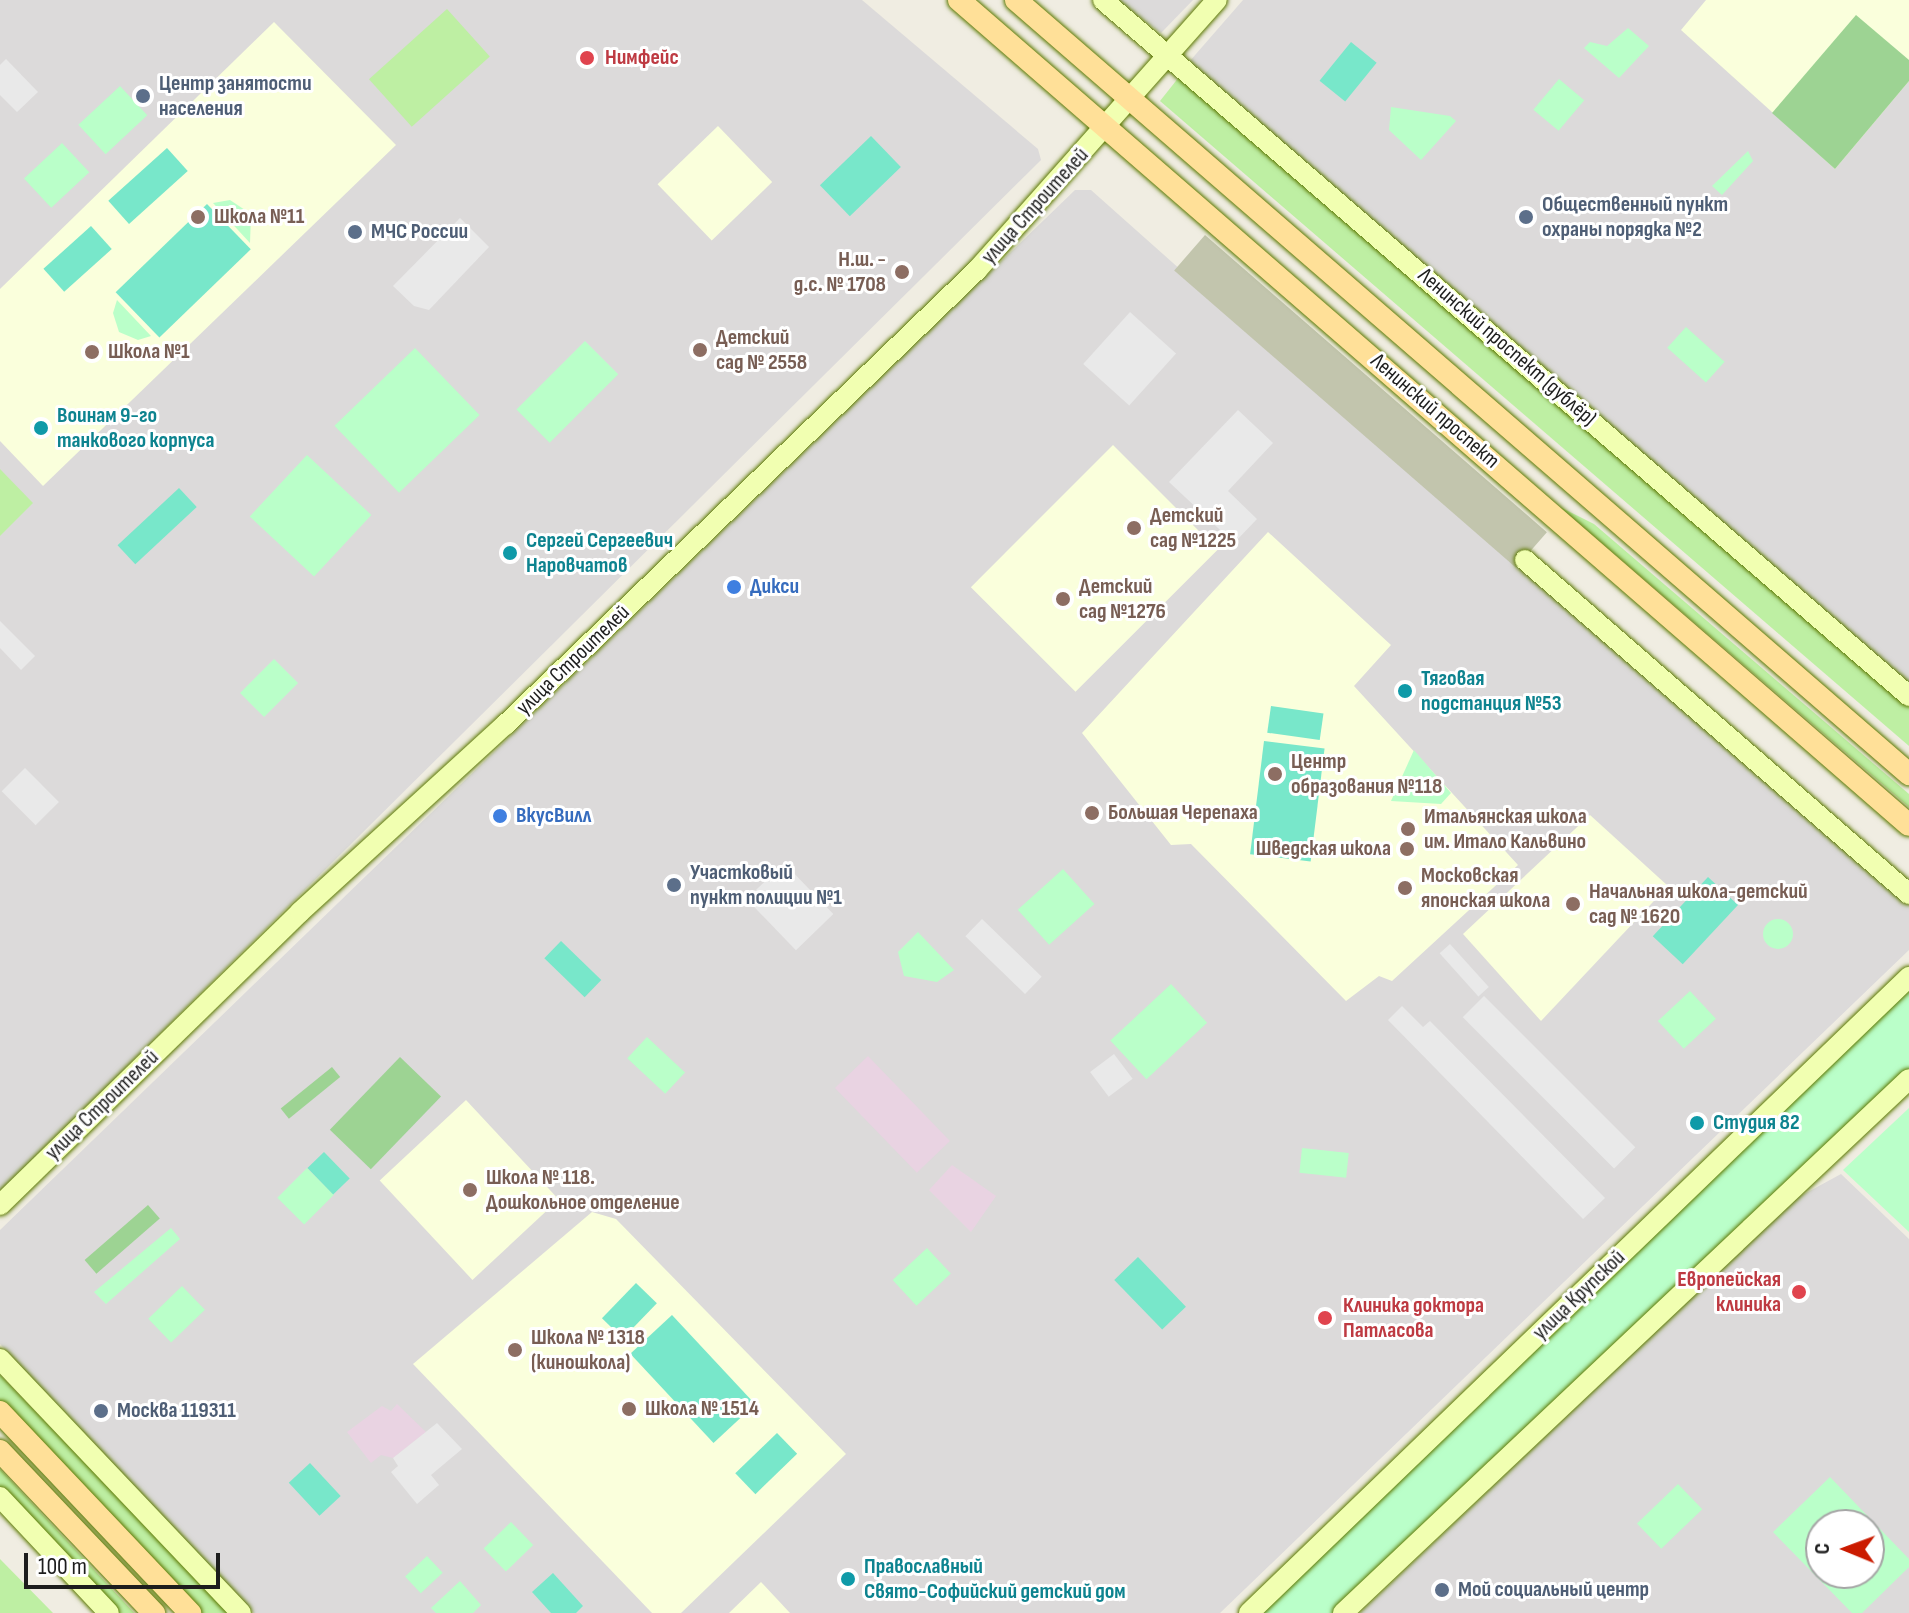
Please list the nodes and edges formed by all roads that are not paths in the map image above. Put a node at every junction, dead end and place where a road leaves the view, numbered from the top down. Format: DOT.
graph roads {
  1 [pos="959,0"];
  2 [pos="1016,0"];
  3 [pos="1103,0"];
  4 [pos="1217,0"];
  5 [pos="1170,54"];
  6 [pos="1130,100"];
  7 [pos="1108,126"];
  8 [pos="1525,560"];
  9 [pos="1909,696"];
  10 [pos="1909,774"];
  11 [pos="1909,825"];
  12 [pos="1909,894"];
  13 [pos="1909,977"];
  14 [pos="1909,1079"];
  15 [pos="0,1205"];
  16 [pos="0,1359"];
  17 [pos="0,1412"];
  18 [pos="0,1451"];
  19 [pos="0,1497"];
  20 [pos="109,1613"];
  21 [pos="154,1613"];
  22 [pos="190,1613"];
  23 [pos="241,1613"];
  24 [pos="1249,1613"];
  25 [pos="1343,1613"];
  1 -- 7 [label="main road, Ленинский проспект"];
  2 -- 6 [label="main road, Ленинский проспект"];
  3 -- 5 [label="street, Ленинский проспект (дублёр)"];
  4 -- 5 [label="street, улица Строителей"];
  5 -- 6 [label="street, улица Строителей"];
  5 -- 9 [label="street, Ленинский проспект (дублёр)"];
  6 -- 7 [label="street, улица Строителей"];
  6 -- 10 [label="main road, Ленинский проспект"];
  7 -- 11 [label="main road, Ленинский проспект"];
  7 -- 15 [label="street, улица Строителей"];
  8 -- 12 [label="street"];
  13 -- 24 [label="street, улица Крупской"];
  14 -- 25 [label="street"];
  16 -- 23 [label="street"];
  17 -- 22 [label="main road"];
  18 -- 21 [label="main road"];
  19 -- 20 [label="street"];
}
